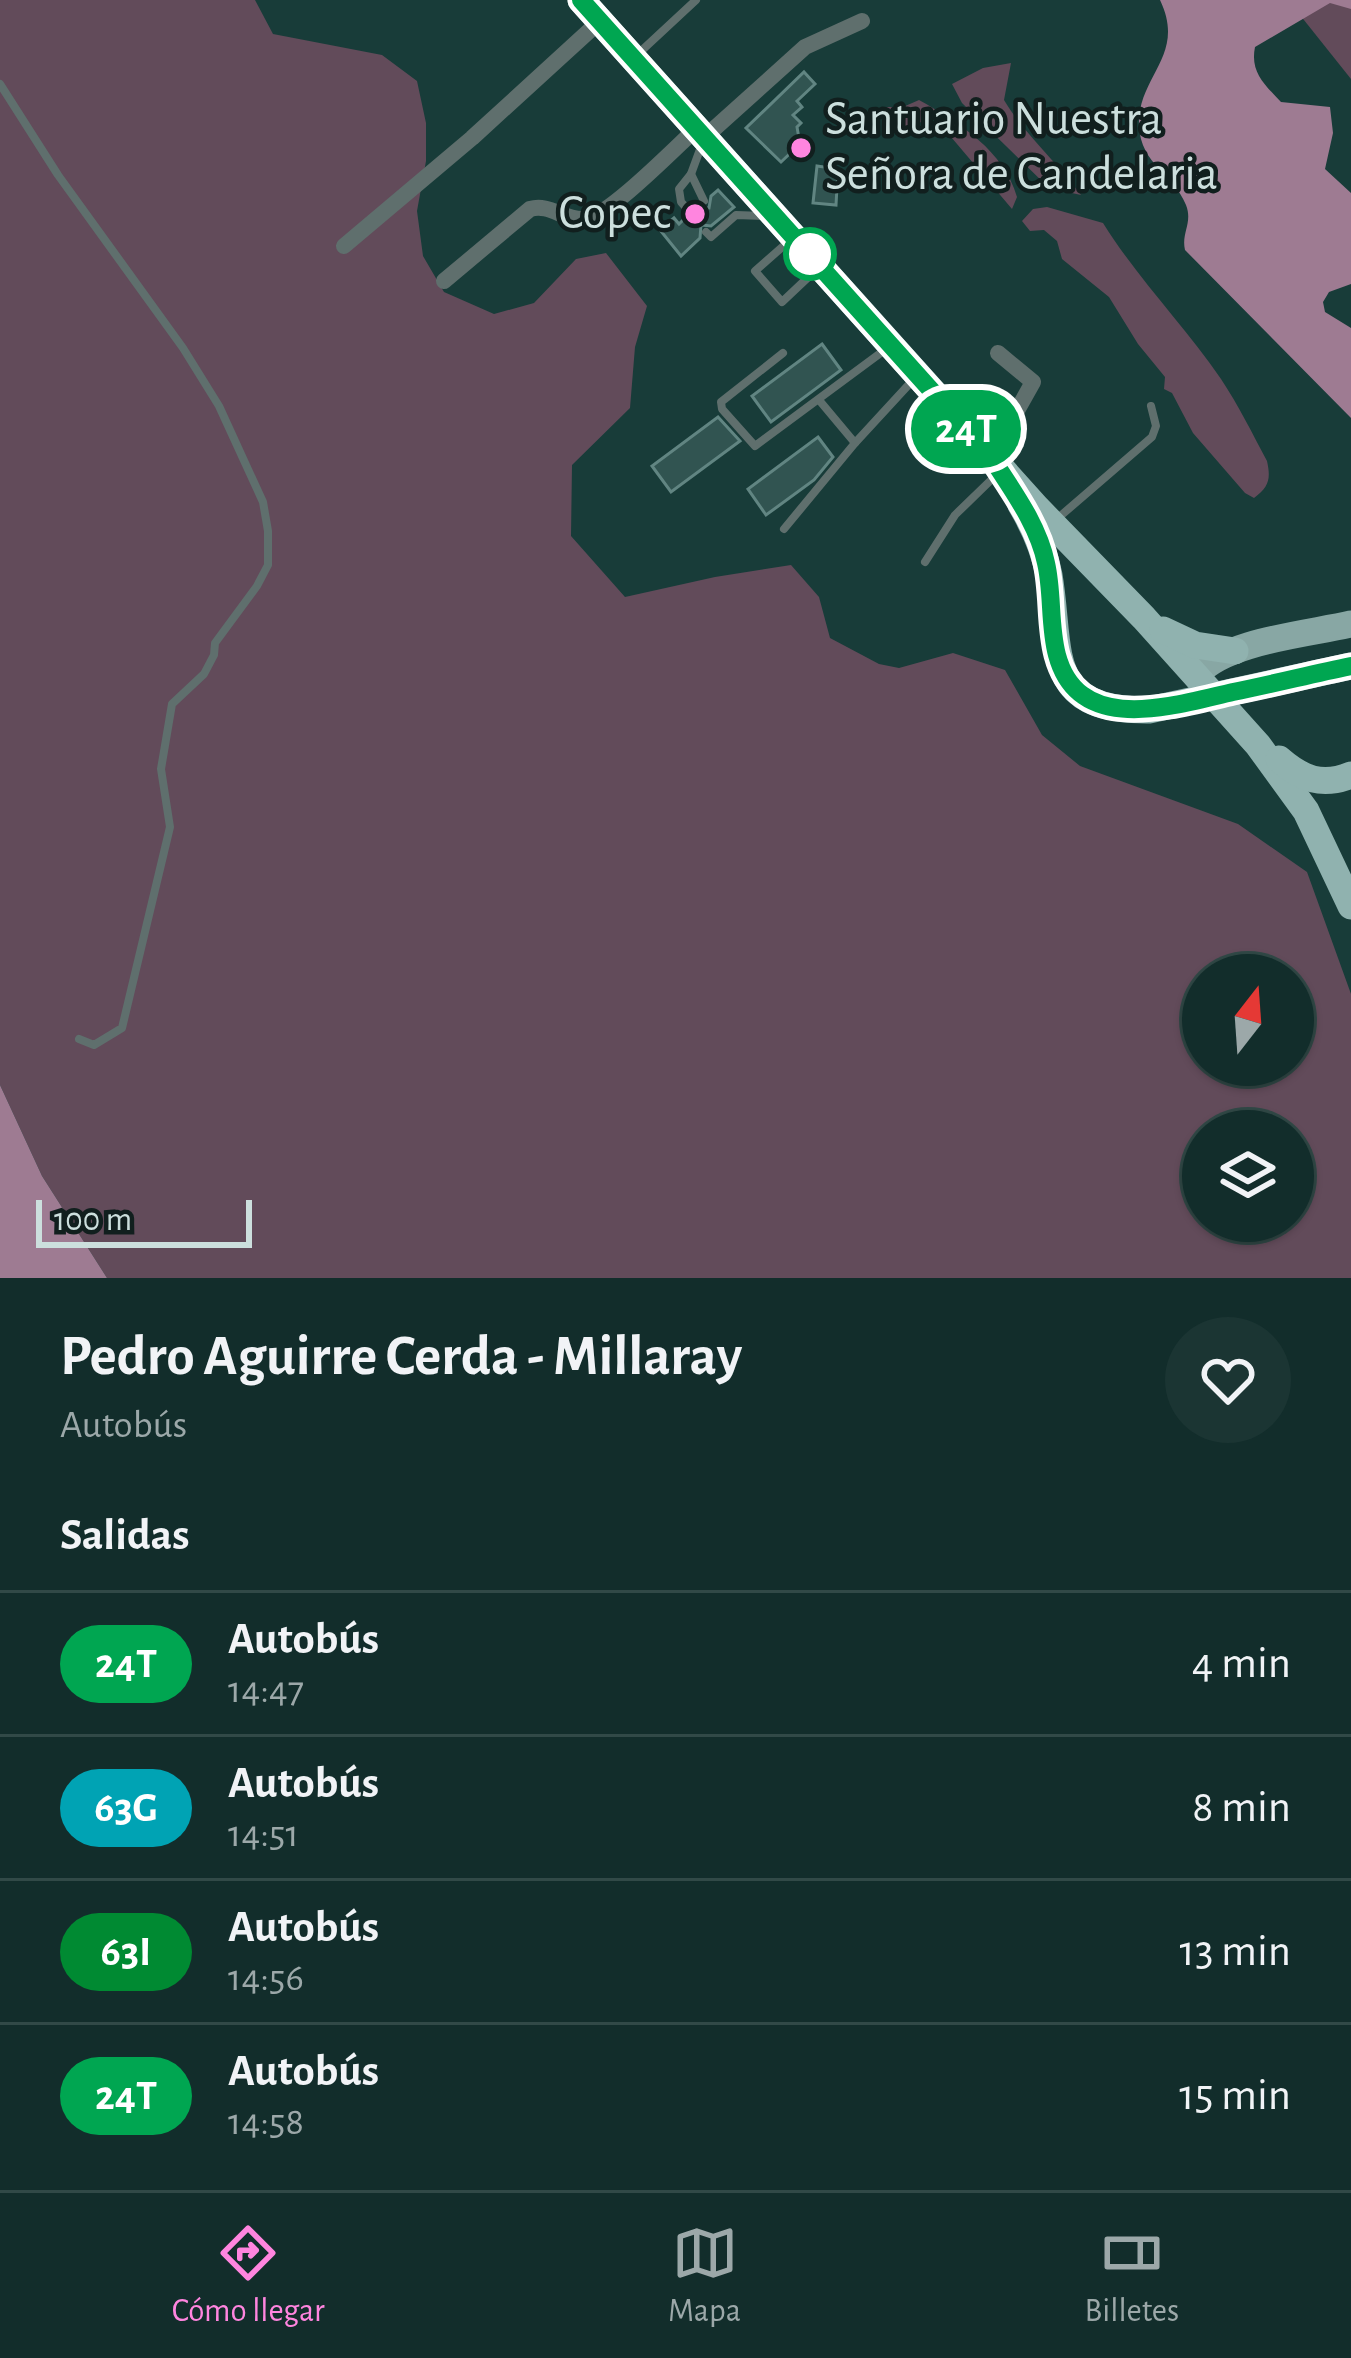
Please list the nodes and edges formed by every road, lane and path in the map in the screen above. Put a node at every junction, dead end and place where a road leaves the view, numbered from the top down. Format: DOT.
graph roads {
  1 [pos="696,0"];
  2 [pos="590,11"];
  3 [pos="862,21"];
  4 [pos="634,58"];
  5 [pos="0,84"];
  6 [pos="701,133"];
  7 [pos="691,174"];
  8 [pos="704,201"];
  9 [pos="691,213"];
  10 [pos="785,227"];
  11 [pos="706,232"];
  12 [pos="344,246"];
  13 [pos="820,266"];
  14 [pos="444,281"];
  15 [pos="891,345"];
  16 [pos="782,353"];
  17 [pos="998,353"];
  18 [pos="918,375"];
  19 [pos="819,400"];
  20 [pos="1151,406"];
  21 [pos="855,443"];
  22 [pos="991,469"];
  23 [pos="1044,515"];
  24 [pos="784,529"];
  25 [pos="925,562"];
  26 [pos="1144,618"];
  27 [pos="1351,624"];
  28 [pos="1234,651"];
  29 [pos="1351,666"];
  30 [pos="1308,675"];
  31 [pos="1351,683"];
  32 [pos="1187,690"];
  33 [pos="1258,745"];
  34 [pos="1351,775"];
  35 [pos="1319,842"];
  36 [pos="1351,906"];
  37 [pos="79,1039"];
  1 -- 4 [label="lane"];
  2 -- 4 [label="highway"];
  2 -- 12 [label="street"];
  3 -- 6 [label="street"];
  4 -- 6 [label="highway"];
  5 -- 37 [label="lane"];
  6 -- 7 [label="lane"];
  6 -- 10 [label="highway"];
  6 -- 14 [label="street"];
  7 -- 8 [label="lane"];
  7 -- 9 [label="lane"];
  10 -- 11 [label="lane"];
  10 -- 13 [label="highway"];
  10 -- 13 [label="lane"];
  13 -- 15 [label="highway"];
  15 -- 18 [label="highway"];
  15 -- 19 [label="lane"];
  16 -- 19 [label="lane"];
  17 -- 22 [label="street"];
  18 -- 21 [label="lane"];
  18 -- 22 [label="highway"];
  19 -- 21 [label="lane"];
  20 -- 23 [label="lane"];
  21 -- 24 [label="lane"];
  22 -- 23 [label="highway"];
  22 -- 25 [label="lane"];
  22 -- 32 [label="highway"];
  23 -- 26 [label="highway"];
  23 -- 32 [label="highway"];
  26 -- 28 [label="highway"];
  26 -- 32 [label="highway"];
  27 -- 28 [label="main road"];
  28 -- 32 [label="main road"];
  29 -- 30 [label="highway"];
  30 -- 31 [label="highway"];
  30 -- 32 [label="highway"];
  32 -- 33 [label="highway"];
  32 -- 35 [label="highway"];
  33 -- 34 [label="highway"];
  33 -- 35 [label="highway"];
  35 -- 36 [label="highway"];
}
